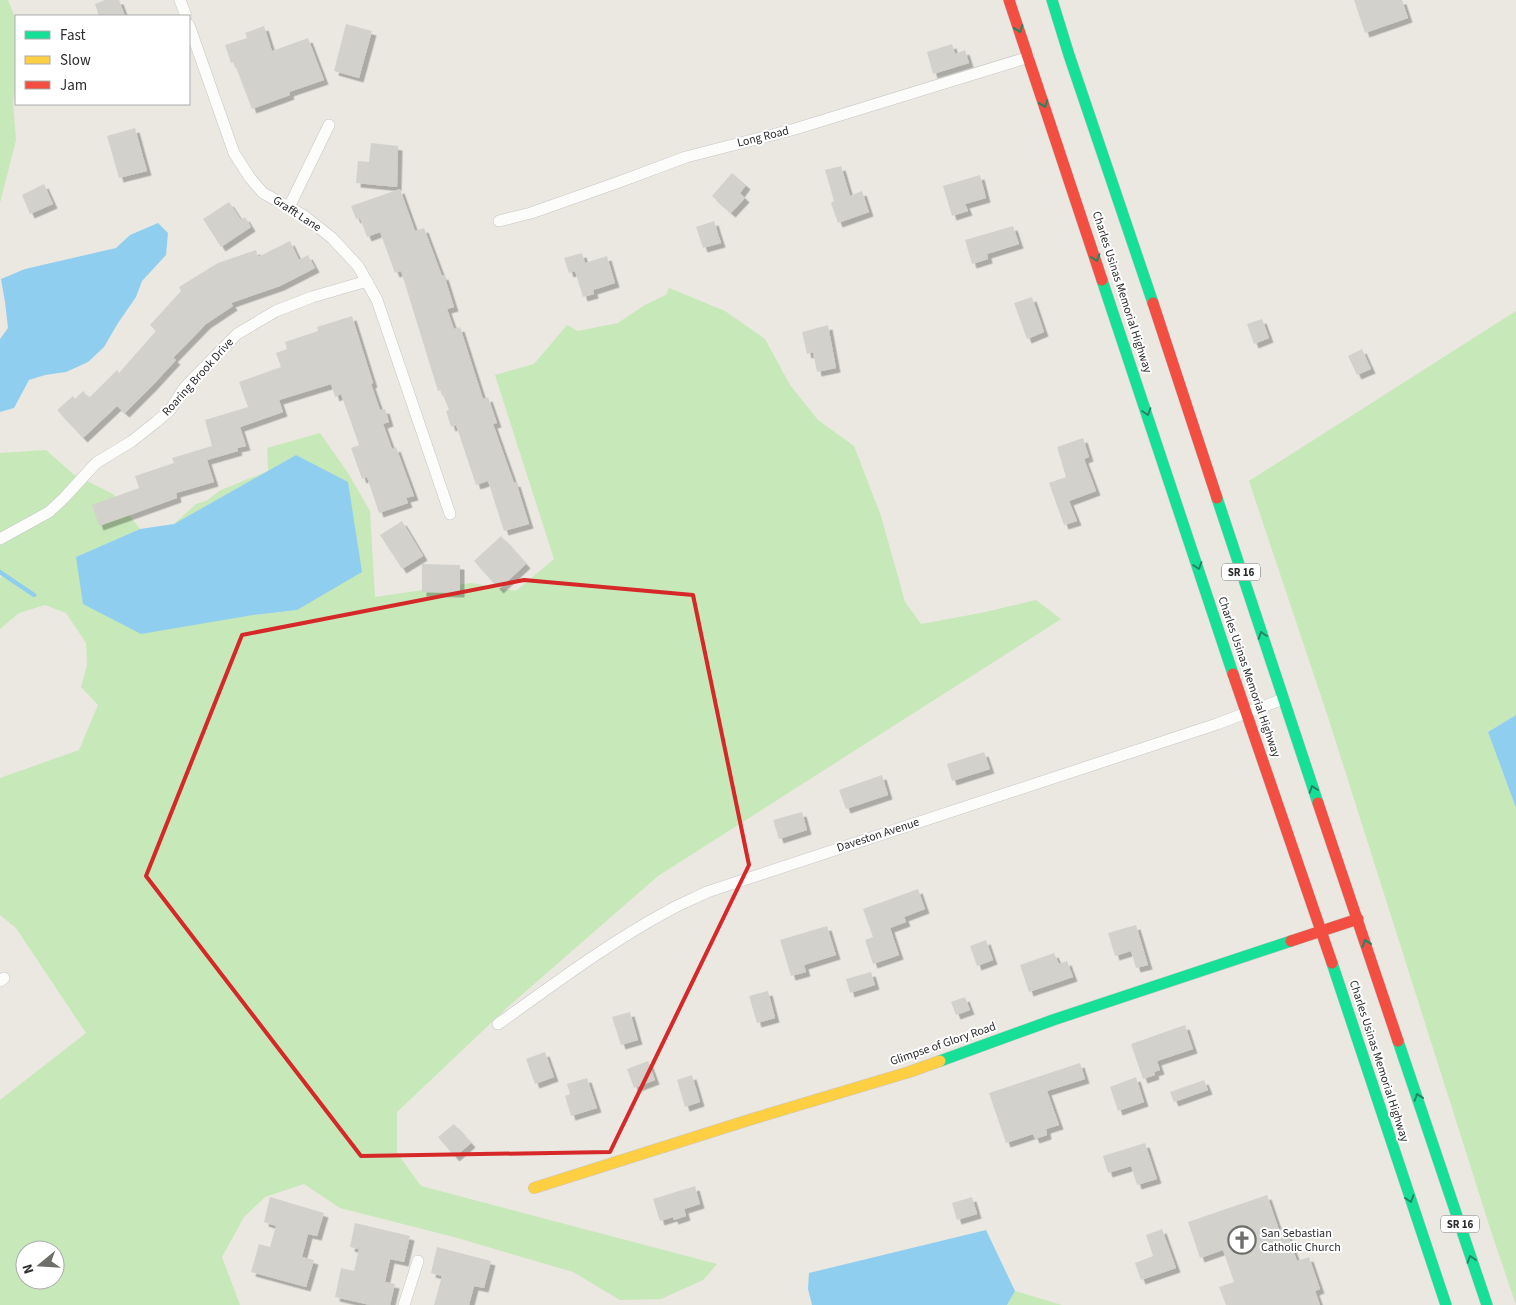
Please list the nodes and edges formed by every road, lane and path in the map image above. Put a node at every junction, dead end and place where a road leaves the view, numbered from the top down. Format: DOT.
graph roads {
  1 [pos="180,0"];
  2 [pos="1009,0"];
  3 [pos="1052,0"];
  4 [pos="186,15"];
  5 [pos="190,28"];
  6 [pos="1029,57"];
  7 [pos="329,125"];
  8 [pos="289,207"];
  9 [pos="499,221"];
  10 [pos="367,281"];
  11 [pos="450,514"];
  12 [pos="0,540"];
  13 [pos="1283,699"];
  14 [pos="1246,712"];
  15 [pos="1358,919"];
  16 [pos="1322,932"];
  17 [pos="498,1024"];
  18 [pos="534,1188"];
  19 [pos="418,1261"];
  20 [pos="404,1305"];
  21 [pos="1446,1305"];
  22 [pos="1487,1305"];
  1 -- 4 [label="street"];
  2 -- 6 [label="main road, Charles Usinas Memorial Highway, one-way"];
  13 -- 3 [label="main road, Charles Usinas Memorial Highway / SR 16, one-way"];
  5 -- 8 [label="street, Grafft Lane"];
  6 -- 9 [label="street, Long Road"];
  6 -- 14 [label="main road, Charles Usinas Memorial Highway, one-way"];
  7 -- 8 [label="street"];
  8 -- 10 [label="street, Grafft Lane"];
  10 -- 11 [label="street, Grafft Lane"];
  10 -- 12 [label="street, Roaring Brook Drive"];
  13 -- 14 [label="street, Daveston Avenue"];
  15 -- 13 [label="main road, Charles Usinas Memorial Highway / SR 16, one-way"];
  14 -- 16 [label="main road, Charles Usinas Memorial Highway"];
  14 -- 17 [label="street, Daveston Avenue"];
  15 -- 16 [label="main road, Glimpse of Glory Road"];
  22 -- 15 [label="main road, Charles Usinas Memorial Highway / SR 16, one-way"];
  16 -- 18 [label="main road, Glimpse of Glory Road"];
  16 -- 21 [label="main road, Charles Usinas Memorial Highway, one-way"];
  19 -- 20 [label="street"];
}
